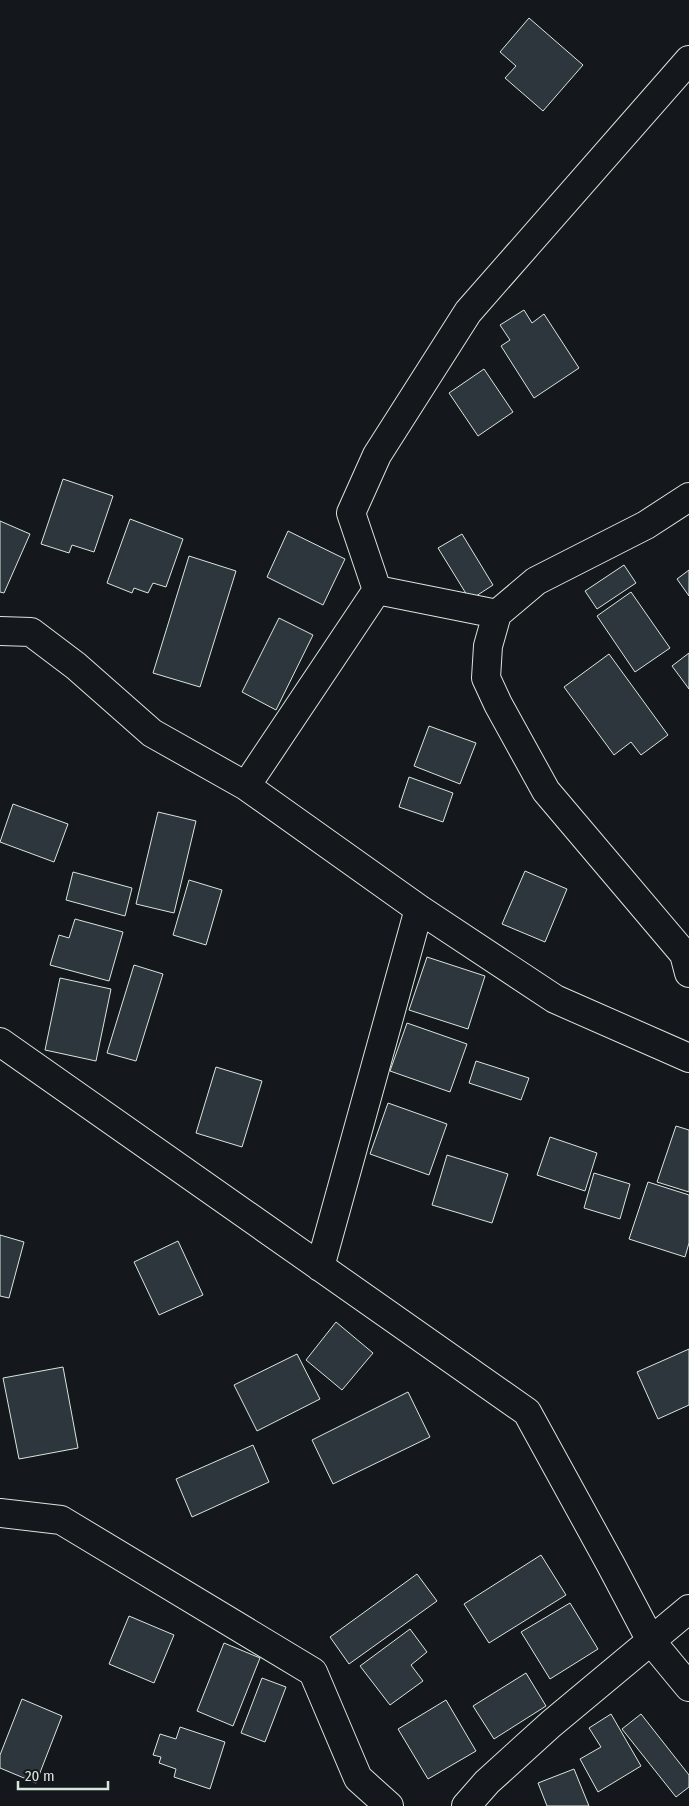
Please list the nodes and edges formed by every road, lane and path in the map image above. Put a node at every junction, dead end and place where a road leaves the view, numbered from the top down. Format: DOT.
graph roads {
  1 [pos="689,60"];
  2 [pos="689,497"];
  3 [pos="377,590"];
  4 [pos="497,614"];
  5 [pos="0,631"];
  6 [pos="246,786"];
  7 [pos="419,908"];
  8 [pos="689,973"];
  9 [pos="0,1042"];
  10 [pos="689,1058"];
  11 [pos="320,1267"];
  12 [pos="0,1514"];
  13 [pos="689,1609"];
  14 [pos="651,1641"];
  15 [pos="689,1687"];
  16 [pos="389,1806"];
  17 [pos="466,1806"];
  1 -- 3 [label="street"];
  2 -- 4 [label="street"];
  3 -- 4 [label="street"];
  3 -- 6 [label="street"];
  4 -- 8 [label="street"];
  5 -- 6 [label="street"];
  6 -- 7 [label="street"];
  7 -- 10 [label="street"];
  7 -- 11 [label="street"];
  9 -- 11 [label="street"];
  11 -- 14 [label="street"];
  12 -- 16 [label="street"];
  13 -- 14 [label="street"];
  14 -- 15 [label="street"];
  14 -- 17 [label="street"];
}
